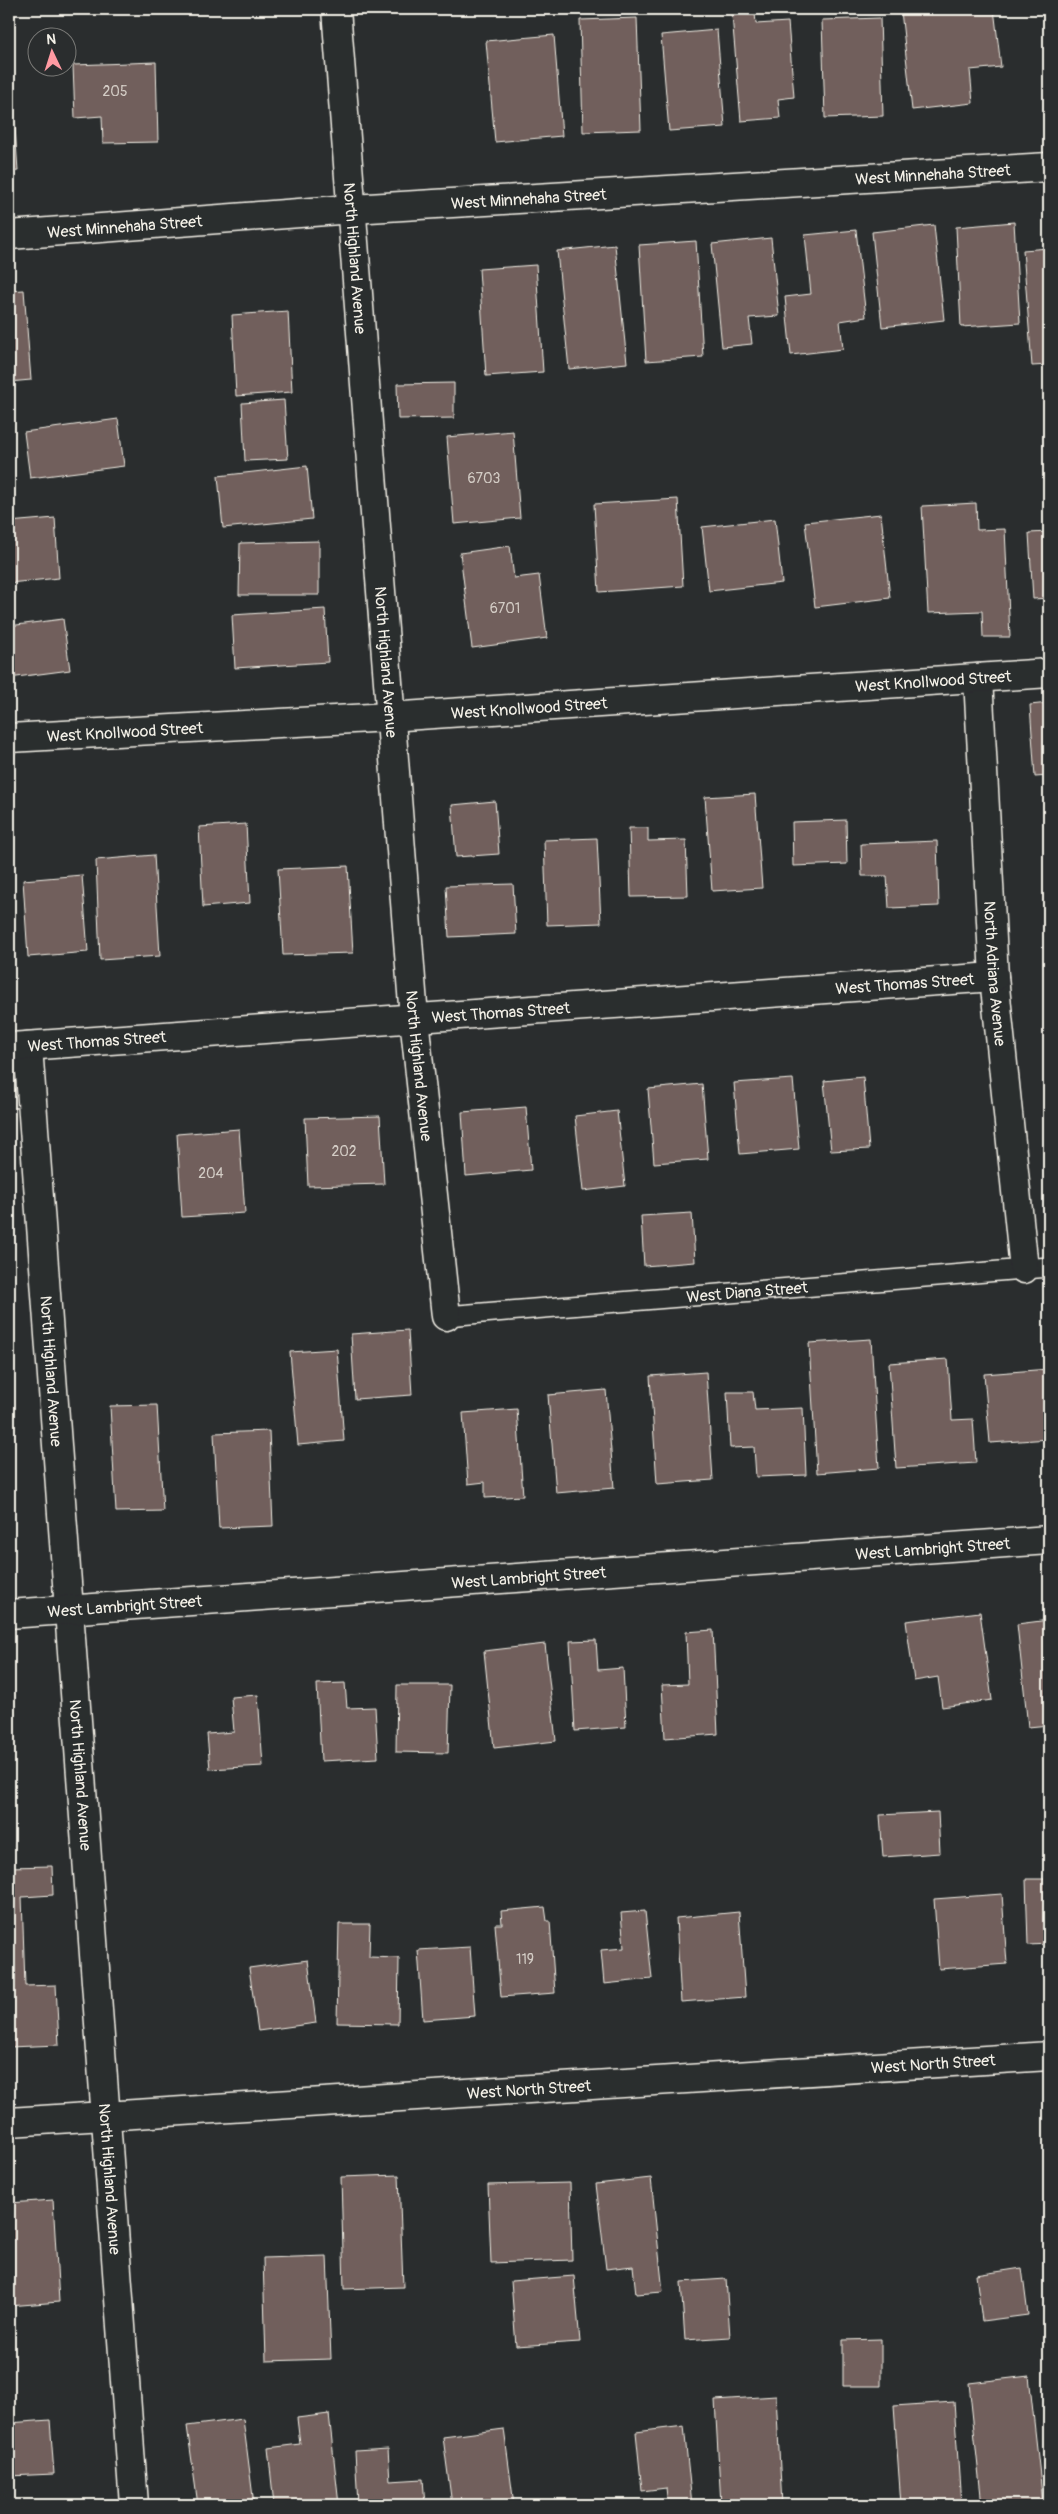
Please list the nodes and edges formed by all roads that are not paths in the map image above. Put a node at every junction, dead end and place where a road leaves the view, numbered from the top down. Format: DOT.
graph roads {
  1 [pos="336,9"];
  2 [pos="1049,167"];
  3 [pos="352,209"];
  4 [pos="9,235"];
  5 [pos="1049,673"];
  6 [pos="978,678"];
  7 [pos="389,717"];
  8 [pos="9,738"];
  9 [pos="994,977"];
  10 [pos="414,1018"];
  11 [pos="18,1047"];
  12 [pos="1037,1268"];
  13 [pos="446,1316"];
  14 [pos="1049,1540"];
  15 [pos="68,1610"];
  16 [pos="9,1614"];
  17 [pos="1049,2056"];
  18 [pos="105,2116"];
  19 [pos="9,2122"];
  20 [pos="134,2505"];
  1 -- 3 [label="street, North Highland Avenue"];
  2 -- 3 [label="street, West Minnehaha Street"];
  3 -- 4 [label="street, West Minnehaha Street"];
  3 -- 7 [label="street, North Highland Avenue"];
  5 -- 6 [label="street, West Knollwood Street"];
  6 -- 7 [label="street, West Knollwood Street"];
  6 -- 9 [label="street, North Adriana Avenue"];
  7 -- 8 [label="street, West Knollwood Street"];
  7 -- 10 [label="street, North Highland Avenue"];
  9 -- 10 [label="street, West Thomas Street"];
  9 -- 12 [label="street, North Adriana Avenue"];
  10 -- 11 [label="street, West Thomas Street"];
  10 -- 13 [label="street, North Highland Avenue"];
  11 -- 15 [label="street, North Highland Avenue"];
  12 -- 13 [label="lane, West Diana Street"];
  14 -- 15 [label="street, West Lambright Street"];
  15 -- 16 [label="street, West Lambright Street"];
  15 -- 18 [label="street, North Highland Avenue"];
  17 -- 18 [label="street, West North Street"];
  18 -- 19 [label="street, West North Street"];
  18 -- 20 [label="street, North Highland Avenue"];
}
